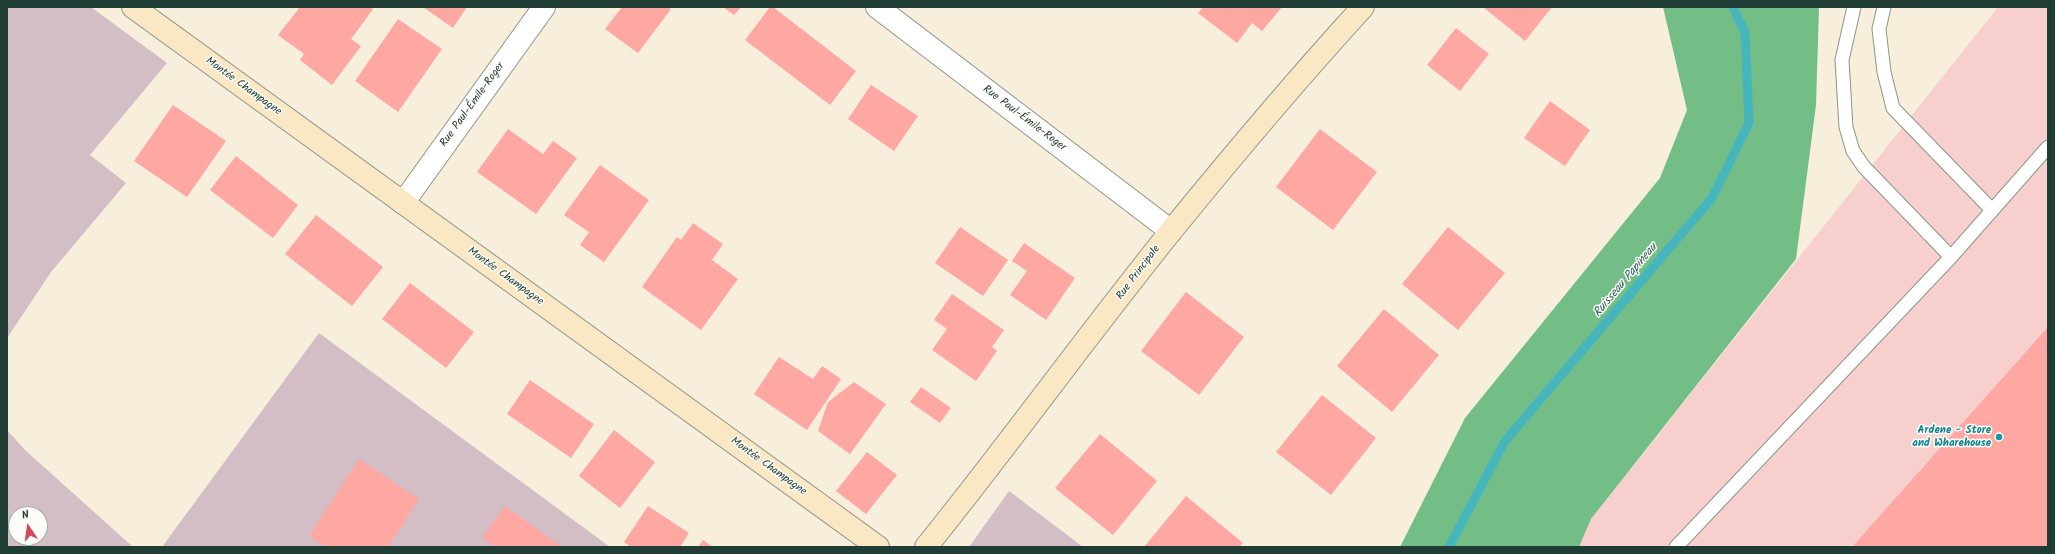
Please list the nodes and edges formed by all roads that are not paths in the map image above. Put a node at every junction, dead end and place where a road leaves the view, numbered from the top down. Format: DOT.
graph roads {
  1 [pos="133,7"];
  2 [pos="544,7"];
  3 [pos="877,7"];
  4 [pos="1363,7"];
  5 [pos="1854,7"];
  6 [pos="1884,7"];
  7 [pos="2048,147"];
  8 [pos="403,203"];
  9 [pos="1992,210"];
  10 [pos="1172,231"];
  11 [pos="1951,257"];
  12 [pos="878,547"];
  13 [pos="926,547"];
  14 [pos="1676,547"];
  1 -- 8 [label="street, Montée Champagne"];
  2 -- 8 [label="street, Rue Paul-Émile-Roger"];
  3 -- 10 [label="street, Rue Paul-Émile-Roger"];
  4 -- 10 [label="street, Rue Principale"];
  5 -- 11 [label="lane"];
  6 -- 9 [label="lane"];
  7 -- 9 [label="lane"];
  8 -- 12 [label="street, Montée Champagne"];
  9 -- 11 [label="lane"];
  10 -- 13 [label="street, Rue Principale"];
  11 -- 14 [label="lane"];
}
